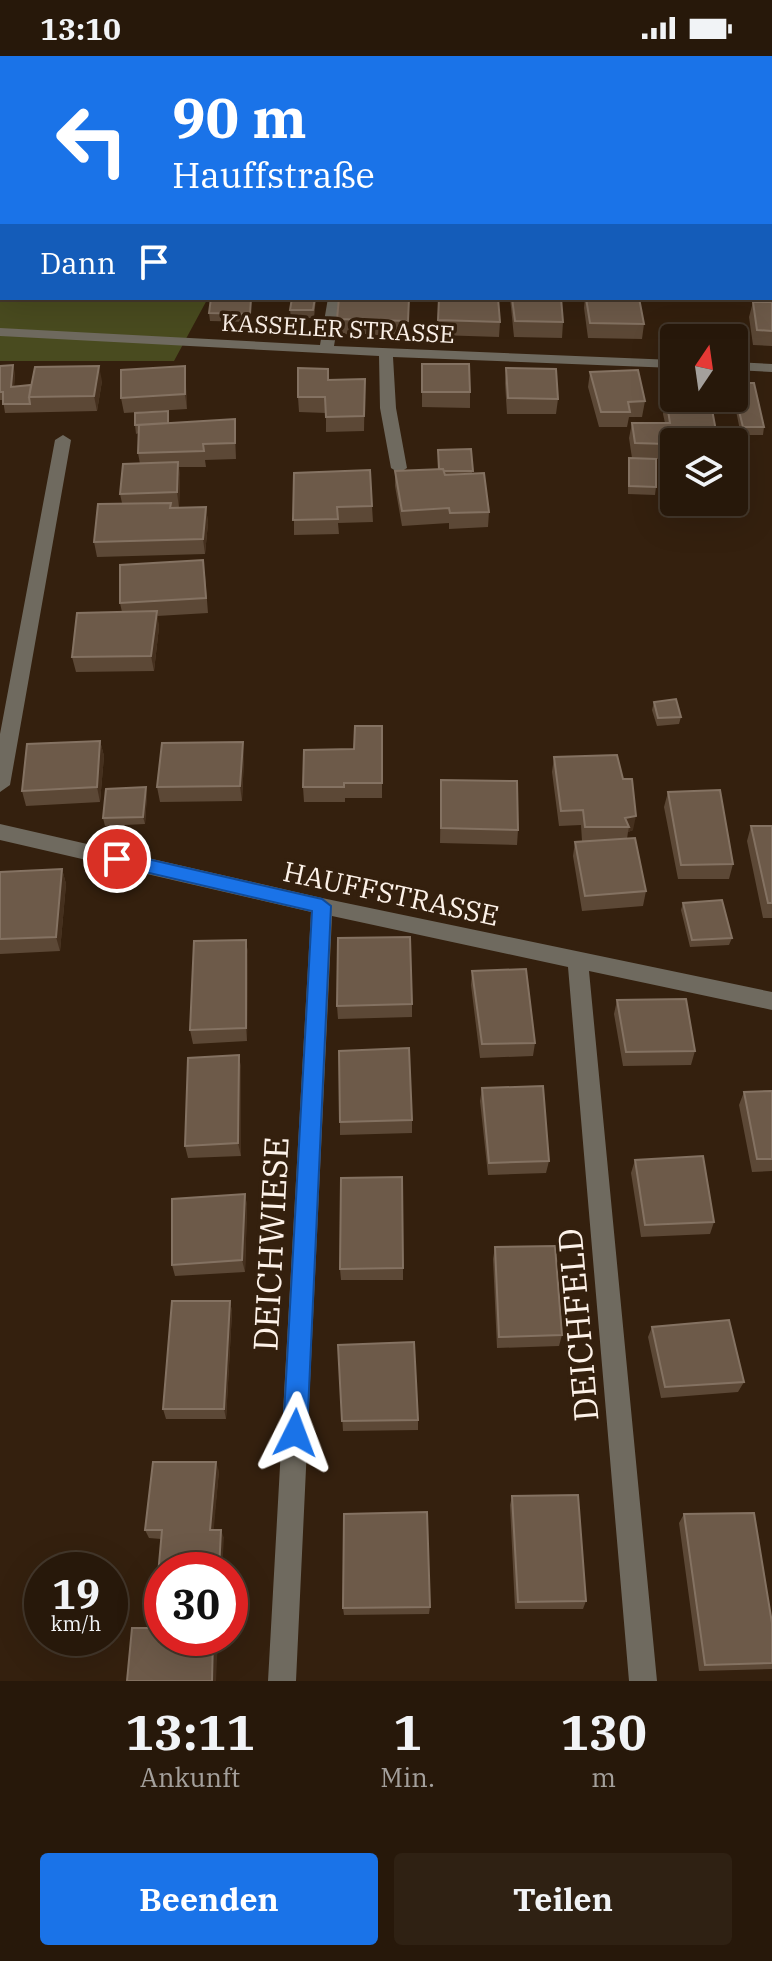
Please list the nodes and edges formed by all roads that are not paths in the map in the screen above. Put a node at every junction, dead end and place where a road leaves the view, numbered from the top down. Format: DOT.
graph roads {
  1 [pos="335,300"];
  2 [pos="0,332"];
  3 [pos="326,350"];
  4 [pos="386,353"];
  5 [pos="660,363"];
  6 [pos="748,367"];
  7 [pos="772,368"];
  8 [pos="63,440"];
  9 [pos="399,468"];
  10 [pos="0,785"];
  11 [pos="0,832"];
  12 [pos="322,906"];
  13 [pos="578,962"];
  14 [pos="772,1001"];
  15 [pos="282,1681"];
  16 [pos="643,1681"];
  1 -- 3 [label="street"];
  2 -- 3 [label="street, KASSELER STRASSE"];
  3 -- 4 [label="street, KASSELER STRASSE"];
  4 -- 5 [label="street, KASSELER STRASSE"];
  4 -- 9 [label="street"];
  6 -- 7 [label="street"];
  8 -- 10 [label="street"];
  11 -- 12 [label="street, HAUFFSTRASSE"];
  12 -- 13 [label="street, HAUFFSTRASSE"];
  12 -- 15 [label="street, DEICHWIESE"];
  13 -- 14 [label="street, HAUFFSTRASSE"];
  13 -- 16 [label="street, DEICHFELD"];
}
